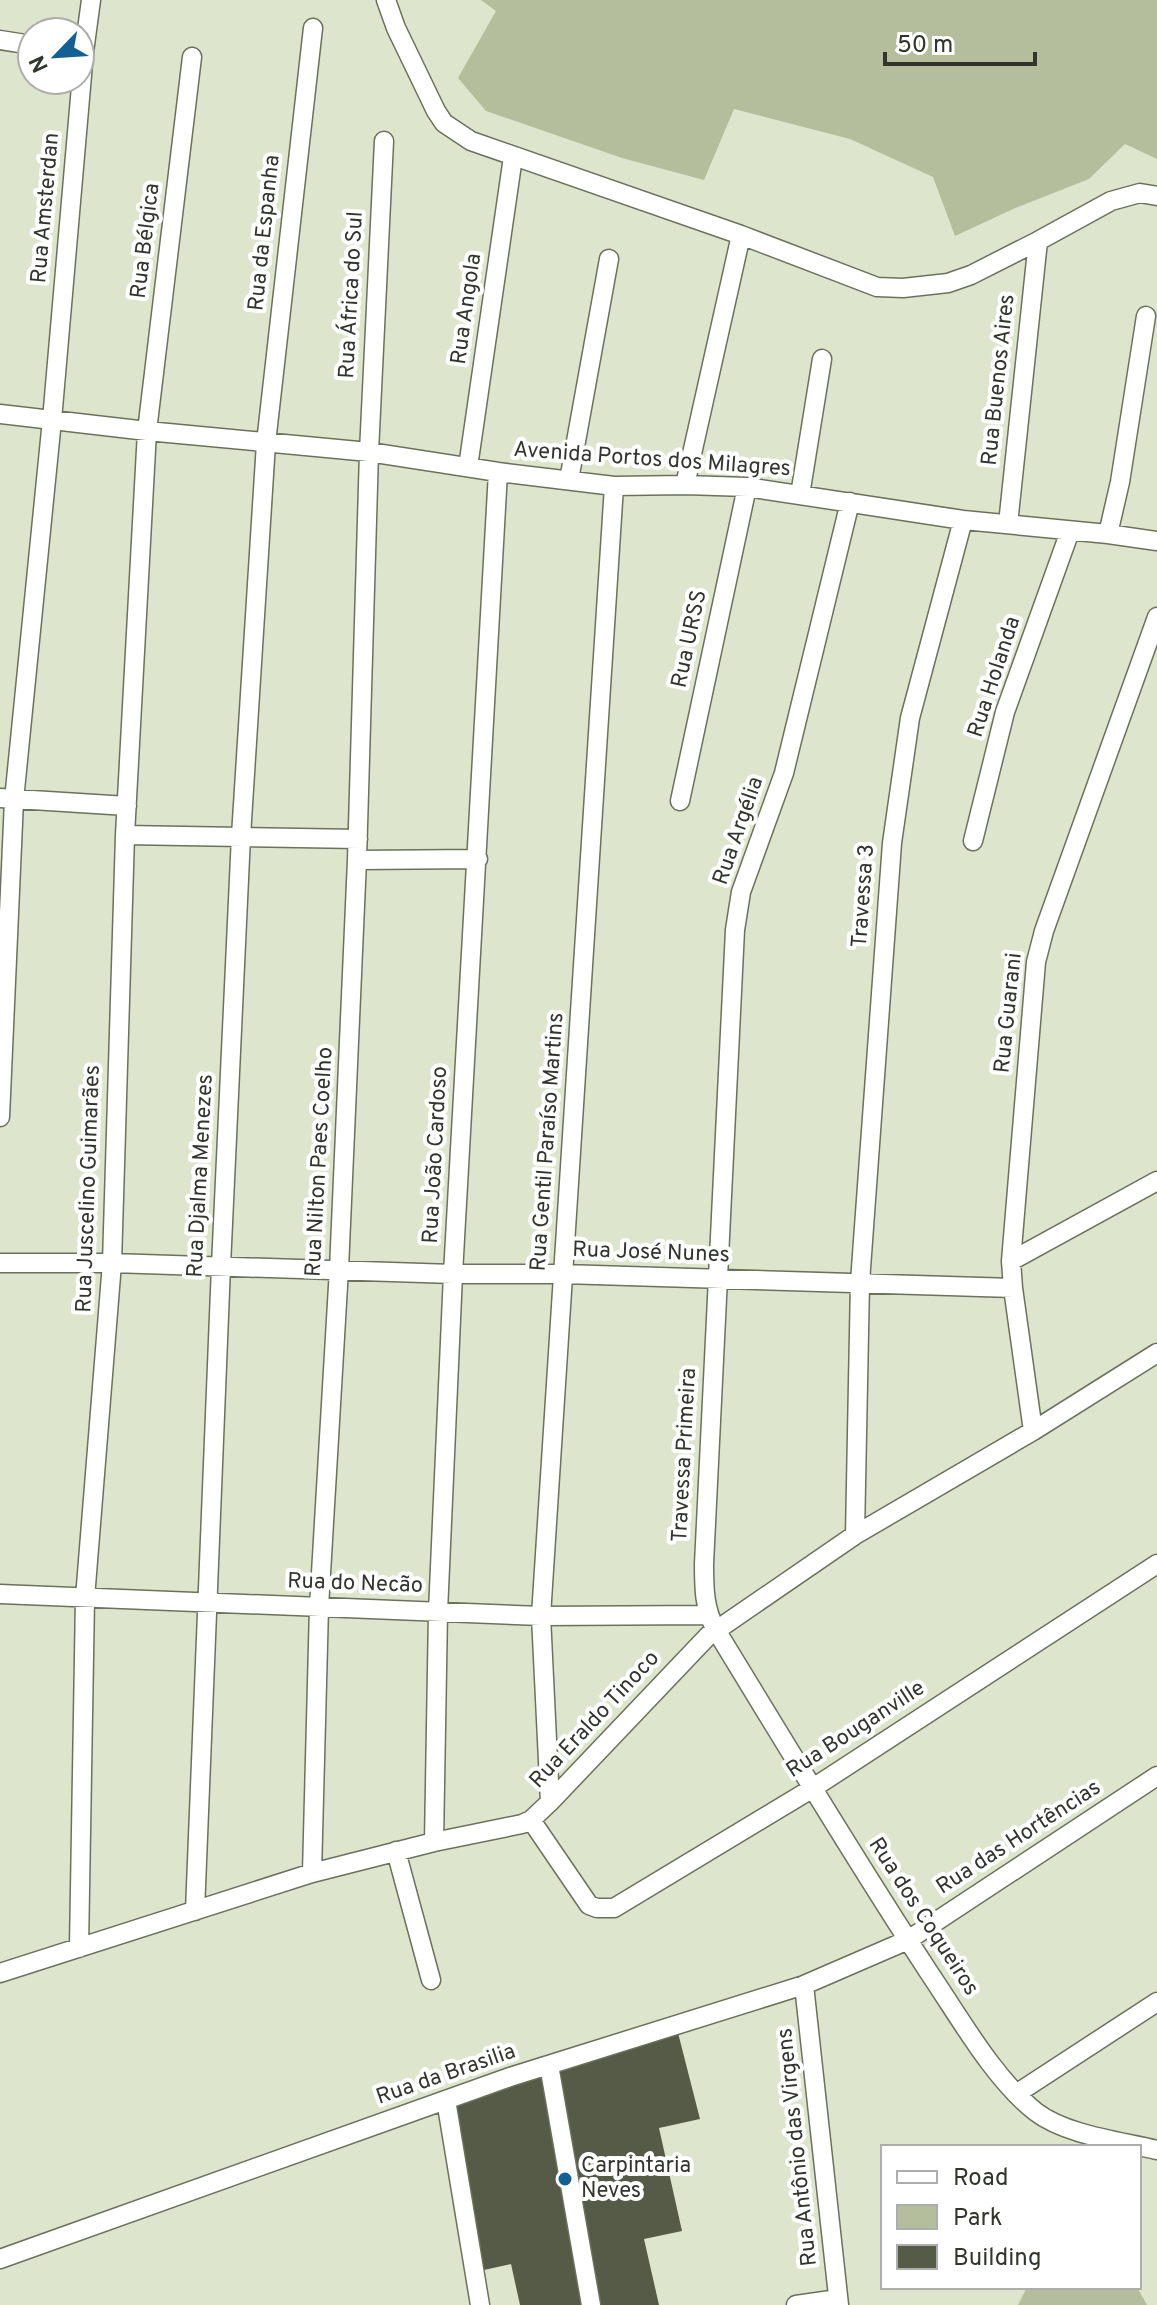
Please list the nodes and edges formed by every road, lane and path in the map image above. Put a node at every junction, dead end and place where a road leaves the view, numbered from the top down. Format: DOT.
graph roads {
  1 [pos="386,0"];
  2 [pos="313,28"];
  3 [pos="192,57"];
  4 [pos="78,96"];
  5 [pos="384,141"];
  6 [pos="513,157"];
  7 [pos="1157,196"];
  8 [pos="741,235"];
  9 [pos="1038,241"];
  10 [pos="609,259"];
  11 [pos="1146,316"];
  12 [pos="822,359"];
  13 [pos="0,414"];
  14 [pos="52,420"];
  15 [pos="147,431"];
  16 [pos="266,443"];
  17 [pos="369,452"];
  18 [pos="468,467"];
  19 [pos="498,472"];
  20 [pos="569,480"];
  21 [pos="685,485"];
  22 [pos="614,486"];
  23 [pos="747,487"];
  24 [pos="800,495"];
  25 [pos="850,502"];
  26 [pos="963,520"];
  27 [pos="1008,524"];
  28 [pos="1070,531"];
  29 [pos="1108,534"];
  30 [pos="1157,541"];
  31 [pos="1157,617"];
  32 [pos="7,799"];
  33 [pos="680,801"];
  34 [pos="127,806"];
  35 [pos="125,835"];
  36 [pos="241,836"];
  37 [pos="358,839"];
  38 [pos="973,841"];
  39 [pos="478,859"];
  40 [pos="357,860"];
  41 [pos="0,1117"];
  42 [pos="1157,1181"];
  43 [pos="1011,1261"];
  44 [pos="0,1263"];
  45 [pos="112,1263"];
  46 [pos="221,1266"];
  47 [pos="339,1269"];
  48 [pos="453,1274"];
  49 [pos="563,1274"];
  50 [pos="717,1279"];
  51 [pos="860,1282"];
  52 [pos="1013,1288"];
  53 [pos="1157,1353"];
  54 [pos="1033,1431"];
  55 [pos="855,1535"];
  56 [pos="1157,1564"];
  57 [pos="0,1594"];
  58 [pos="85,1598"];
  59 [pos="207,1602"];
  60 [pos="319,1607"];
  61 [pos="438,1612"];
  62 [pos="541,1616"];
  63 [pos="712,1623"];
  64 [pos="1157,1776"];
  65 [pos="813,1788"];
  66 [pos="550,1802"];
  67 [pos="531,1820"];
  68 [pos="434,1842"];
  69 [pos="396,1851"];
  70 [pos="312,1873"];
  71 [pos="195,1911"];
  72 [pos="908,1940"];
  73 [pos="79,1948"];
  74 [pos="0,1973"];
  75 [pos="431,1980"];
  76 [pos="804,1985"];
  77 [pos="1157,2002"];
  78 [pos="549,2065"];
  79 [pos="1016,2094"];
  80 [pos="446,2100"];
  81 [pos="1137,2145"];
  82 [pos="0,2259"];
  83 [pos="838,2302"];
  84 [pos="480,2305"];
  85 [pos="591,2305"];
  86 [pos="796,2305"];
  1 -- 6 [label="street"];
  2 -- 16 [label="street, Rua da Espanha"];
  3 -- 15 [label="street, Rua Bélgica"];
  4 -- 14 [label="street, Rua Amsterdan"];
  5 -- 17 [label="street, Rua África do Sul"];
  6 -- 8 [label="street"];
  6 -- 18 [label="street, Rua Angola"];
  7 -- 9 [label="street"];
  8 -- 9 [label="street"];
  8 -- 21 [label="street"];
  9 -- 27 [label="street, Rua Buenos Aires"];
  10 -- 20 [label="street"];
  11 -- 29 [label="street"];
  12 -- 24 [label="street"];
  13 -- 14 [label="street, Avenida Portos dos Milagres"];
  14 -- 15 [label="street, Avenida Portos dos Milagres"];
  14 -- 32 [label="street, Rua Amsterdan"];
  15 -- 16 [label="street, Avenida Portos dos Milagres"];
  15 -- 34 [label="street, Rua Juscelino Guimarães"];
  16 -- 17 [label="street, Avenida Portos dos Milagres"];
  16 -- 36 [label="street, Rua Djalma Menezes"];
  17 -- 18 [label="street, Avenida Portos dos Milagres"];
  17 -- 37 [label="street, Rua Nilton Paes Coelho"];
  18 -- 19 [label="street, Avenida Portos dos Milagres"];
  19 -- 20 [label="street, Avenida Portos dos Milagres"];
  19 -- 39 [label="street, Rua João Cardoso"];
  20 -- 22 [label="street, Avenida Portos dos Milagres"];
  21 -- 22 [label="street, Avenida Portos dos Milagres"];
  21 -- 23 [label="street, Avenida Portos dos Milagres"];
  22 -- 49 [label="street, Rua Gentil Paraíso Martins"];
  23 -- 24 [label="street, Avenida Portos dos Milagres"];
  23 -- 33 [label="street, Rua URSS"];
  24 -- 25 [label="street, Avenida Portos dos Milagres"];
  25 -- 26 [label="street, Avenida Portos dos Milagres"];
  25 -- 50 [label="street, Rua Argélia"];
  26 -- 27 [label="street, Avenida Portos dos Milagres"];
  26 -- 51 [label="street, Travessa 3"];
  27 -- 28 [label="street, Avenida Portos dos Milagres"];
  28 -- 29 [label="street, Avenida Portos dos Milagres"];
  28 -- 38 [label="street, Rua Holanda"];
  29 -- 30 [label="street, Avenida Portos dos Milagres"];
  31 -- 43 [label="street, Rua Guarani"];
  32 -- 34 [label="street"];
  32 -- 41 [label="street, Rua Amsterdan"];
  34 -- 35 [label="street, Rua Juscelino Guimarães"];
  35 -- 36 [label="street"];
  35 -- 45 [label="street, Rua Juscelino Guimarães"];
  36 -- 37 [label="street"];
  36 -- 46 [label="street, Rua Djalma Menezes"];
  37 -- 40 [label="street, Rua Nilton Paes Coelho"];
  39 -- 40 [label="street"];
  39 -- 48 [label="street, Rua João Cardoso"];
  40 -- 47 [label="street, Rua Nilton Paes Coelho"];
  42 -- 43 [label="street"];
  43 -- 52 [label="street, Rua Guarani"];
  44 -- 45 [label="street, Rua José Nunes"];
  45 -- 46 [label="street, Rua José Nunes"];
  45 -- 58 [label="street, Rua Juscelino Guimarães"];
  46 -- 47 [label="street, Rua José Nunes"];
  46 -- 59 [label="street, Rua Djalma Menezes"];
  47 -- 48 [label="street, Rua José Nunes"];
  47 -- 60 [label="street, Rua Nilton Paes Coelho"];
  48 -- 49 [label="street, Rua José Nunes"];
  48 -- 61 [label="street, Rua João Cardoso"];
  49 -- 50 [label="street, Rua José Nunes"];
  49 -- 62 [label="street, Rua Gentil Paraíso Martins"];
  50 -- 51 [label="street, Rua José Nunes"];
  50 -- 63 [label="street, Travessa Primeira"];
  51 -- 52 [label="street, Rua José Nunes"];
  51 -- 55 [label="street, Travessa 3"];
  52 -- 54 [label="street, Rua Guarani"];
  53 -- 54 [label="street, Rua Eraldo Tinoco"];
  54 -- 55 [label="street, Rua Eraldo Tinoco"];
  55 -- 63 [label="street, Rua Eraldo Tinoco"];
  56 -- 65 [label="street, Rua Bouganville"];
  57 -- 58 [label="street, Rua do Necão"];
  58 -- 59 [label="street, Rua do Necão"];
  58 -- 73 [label="street, Rua Juscelino Guimarães"];
  59 -- 60 [label="street, Rua do Necão"];
  59 -- 71 [label="street, Rua Djalma Menezes"];
  60 -- 61 [label="street, Rua do Necão"];
  60 -- 70 [label="street, Rua Nilton Paes Coelho"];
  61 -- 62 [label="street, Rua do Necão"];
  61 -- 68 [label="street, Rua João Cardoso"];
  62 -- 63 [label="street, Rua do Necão"];
  62 -- 66 [label="street, Rua Gentil Paraíso Martins"];
  63 -- 65 [label="street, Rua dos Coqueiros"];
  63 -- 66 [label="street, Rua Eraldo Tinoco"];
  64 -- 72 [label="street, Rua das Hortências"];
  65 -- 67 [label="street, Rua Bouganville"];
  65 -- 72 [label="street, Rua dos Coqueiros"];
  66 -- 67 [label="street, Rua Eraldo Tinoco"];
  67 -- 68 [label="street, Rua Eraldo Tinoco"];
  68 -- 69 [label="street, Rua Eraldo Tinoco"];
  69 -- 70 [label="street, Rua Eraldo Tinoco"];
  69 -- 75 [label="street"];
  70 -- 71 [label="street, Rua Eraldo Tinoco"];
  71 -- 73 [label="street, Rua Eraldo Tinoco"];
  72 -- 76 [label="street, Rua da Brasilia"];
  72 -- 79 [label="street, Rua dos Coqueiros"];
  73 -- 74 [label="street, Rua Eraldo Tinoco"];
  76 -- 78 [label="street, Rua da Brasilia"];
  76 -- 83 [label="street, Rua Antônio das Virgens"];
  77 -- 79 [label="street"];
  78 -- 80 [label="street, Rua da Brasilia"];
  78 -- 85 [label="street"];
  79 -- 81 [label="street, Rua dos Coqueiros"];
  80 -- 82 [label="street, Rua da Brasilia"];
  80 -- 84 [label="street"];
  83 -- 86 [label="street"];
}
